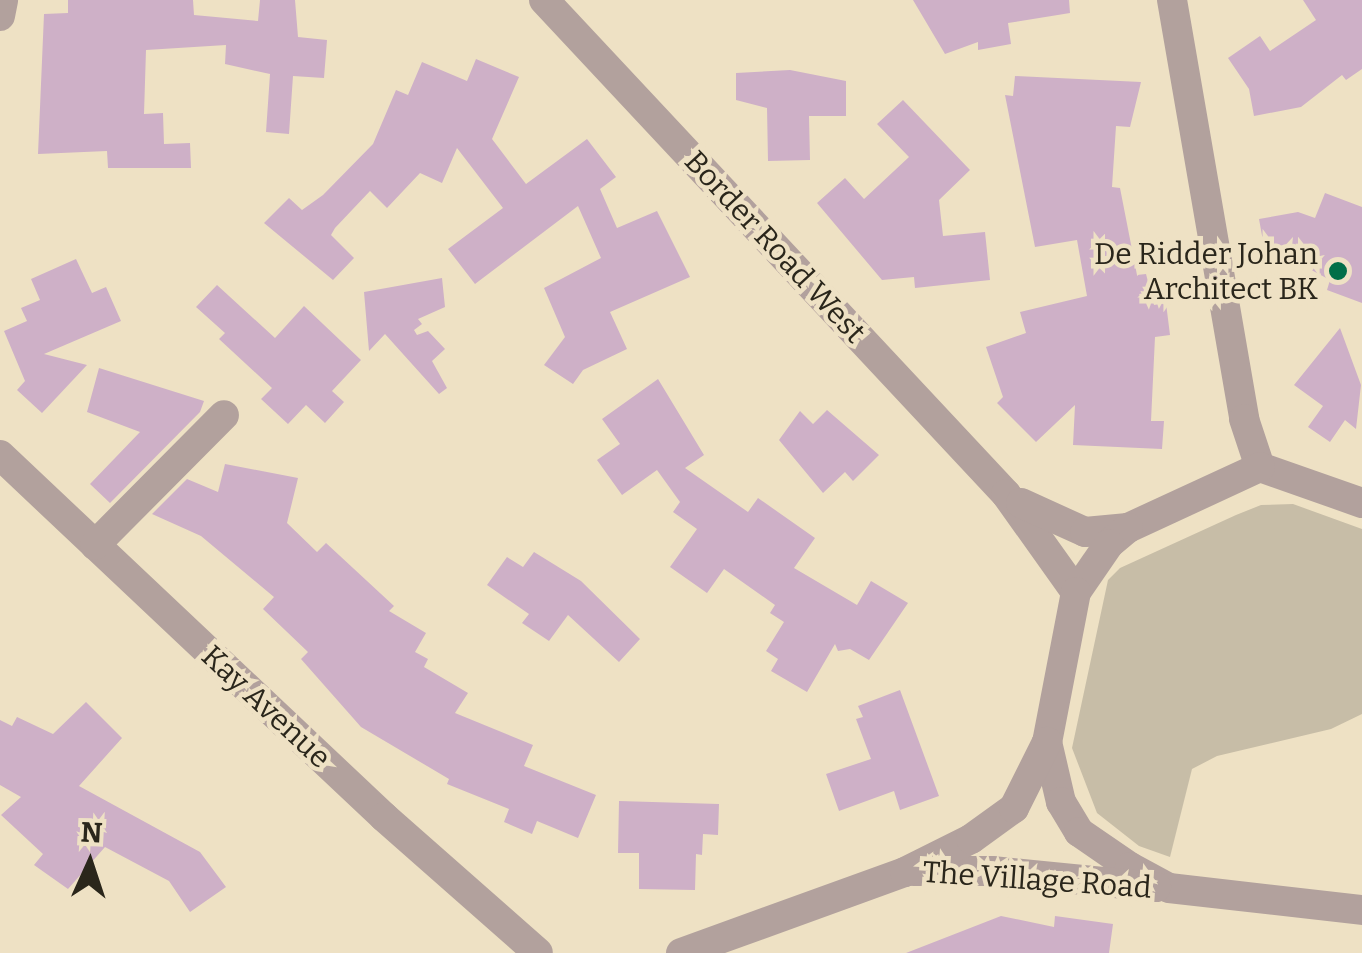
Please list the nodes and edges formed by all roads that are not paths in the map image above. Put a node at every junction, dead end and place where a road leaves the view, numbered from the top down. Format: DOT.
graph roads {
  1 [pos="3,0"];
  2 [pos="544,0"];
  3 [pos="1172,0"];
  4 [pos="0,16"];
  5 [pos="224,415"];
  6 [pos="0,455"];
  7 [pos="1260,467"];
  8 [pos="1006,494"];
  9 [pos="1362,503"];
  10 [pos="1128,528"];
  11 [pos="94,545"];
  12 [pos="1076,592"];
  13 [pos="1047,742"];
  14 [pos="905,872"];
  15 [pos="1170,888"];
  16 [pos="1357,914"];
  17 [pos="538,953"];
  18 [pos="681,953"];
  1 -- 4 [label="street"];
  2 -- 8 [label="street, Border Road West"];
  3 -- 7 [label="street"];
  5 -- 11 [label="street"];
  6 -- 11 [label="street, Kay Avenue"];
  7 -- 9 [label="street"];
  7 -- 10 [label="street"];
  8 -- 10 [label="street, Border Road West"];
  8 -- 12 [label="street, Border Road West"];
  10 -- 12 [label="street"];
  11 -- 17 [label="street, Kay Avenue"];
  12 -- 13 [label="street"];
  13 -- 14 [label="street, The Village Road"];
  13 -- 15 [label="street"];
  14 -- 15 [label="street, The Village Road"];
  14 -- 18 [label="street, The Village Road"];
  15 -- 16 [label="street, The Village Road"];
}
